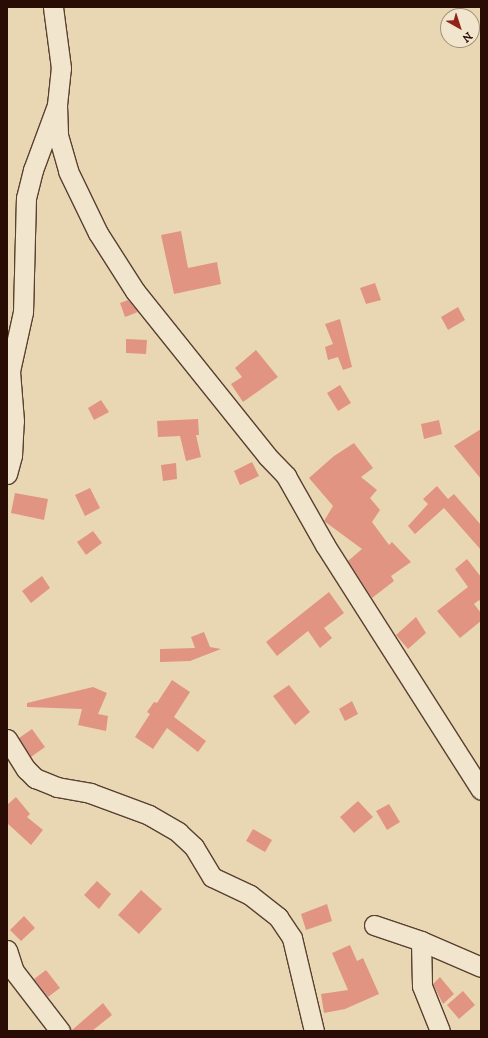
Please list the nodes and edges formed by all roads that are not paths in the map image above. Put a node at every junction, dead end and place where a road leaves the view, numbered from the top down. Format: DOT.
graph roads {
  1 [pos="53,7"];
  2 [pos="57,106"];
  3 [pos="7,474"];
  4 [pos="7,739"];
  5 [pos="481,790"];
  6 [pos="374,925"];
  7 [pos="421,941"];
  8 [pos="7,950"];
  9 [pos="481,967"];
  10 [pos="60,1031"];
  11 [pos="314,1031"];
  12 [pos="440,1031"];
  1 -- 2 [label="street"];
  2 -- 3 [label="street"];
  2 -- 5 [label="street"];
  4 -- 11 [label="street"];
  6 -- 7 [label="street"];
  7 -- 9 [label="street"];
  7 -- 12 [label="street"];
  8 -- 10 [label="street"];
}
